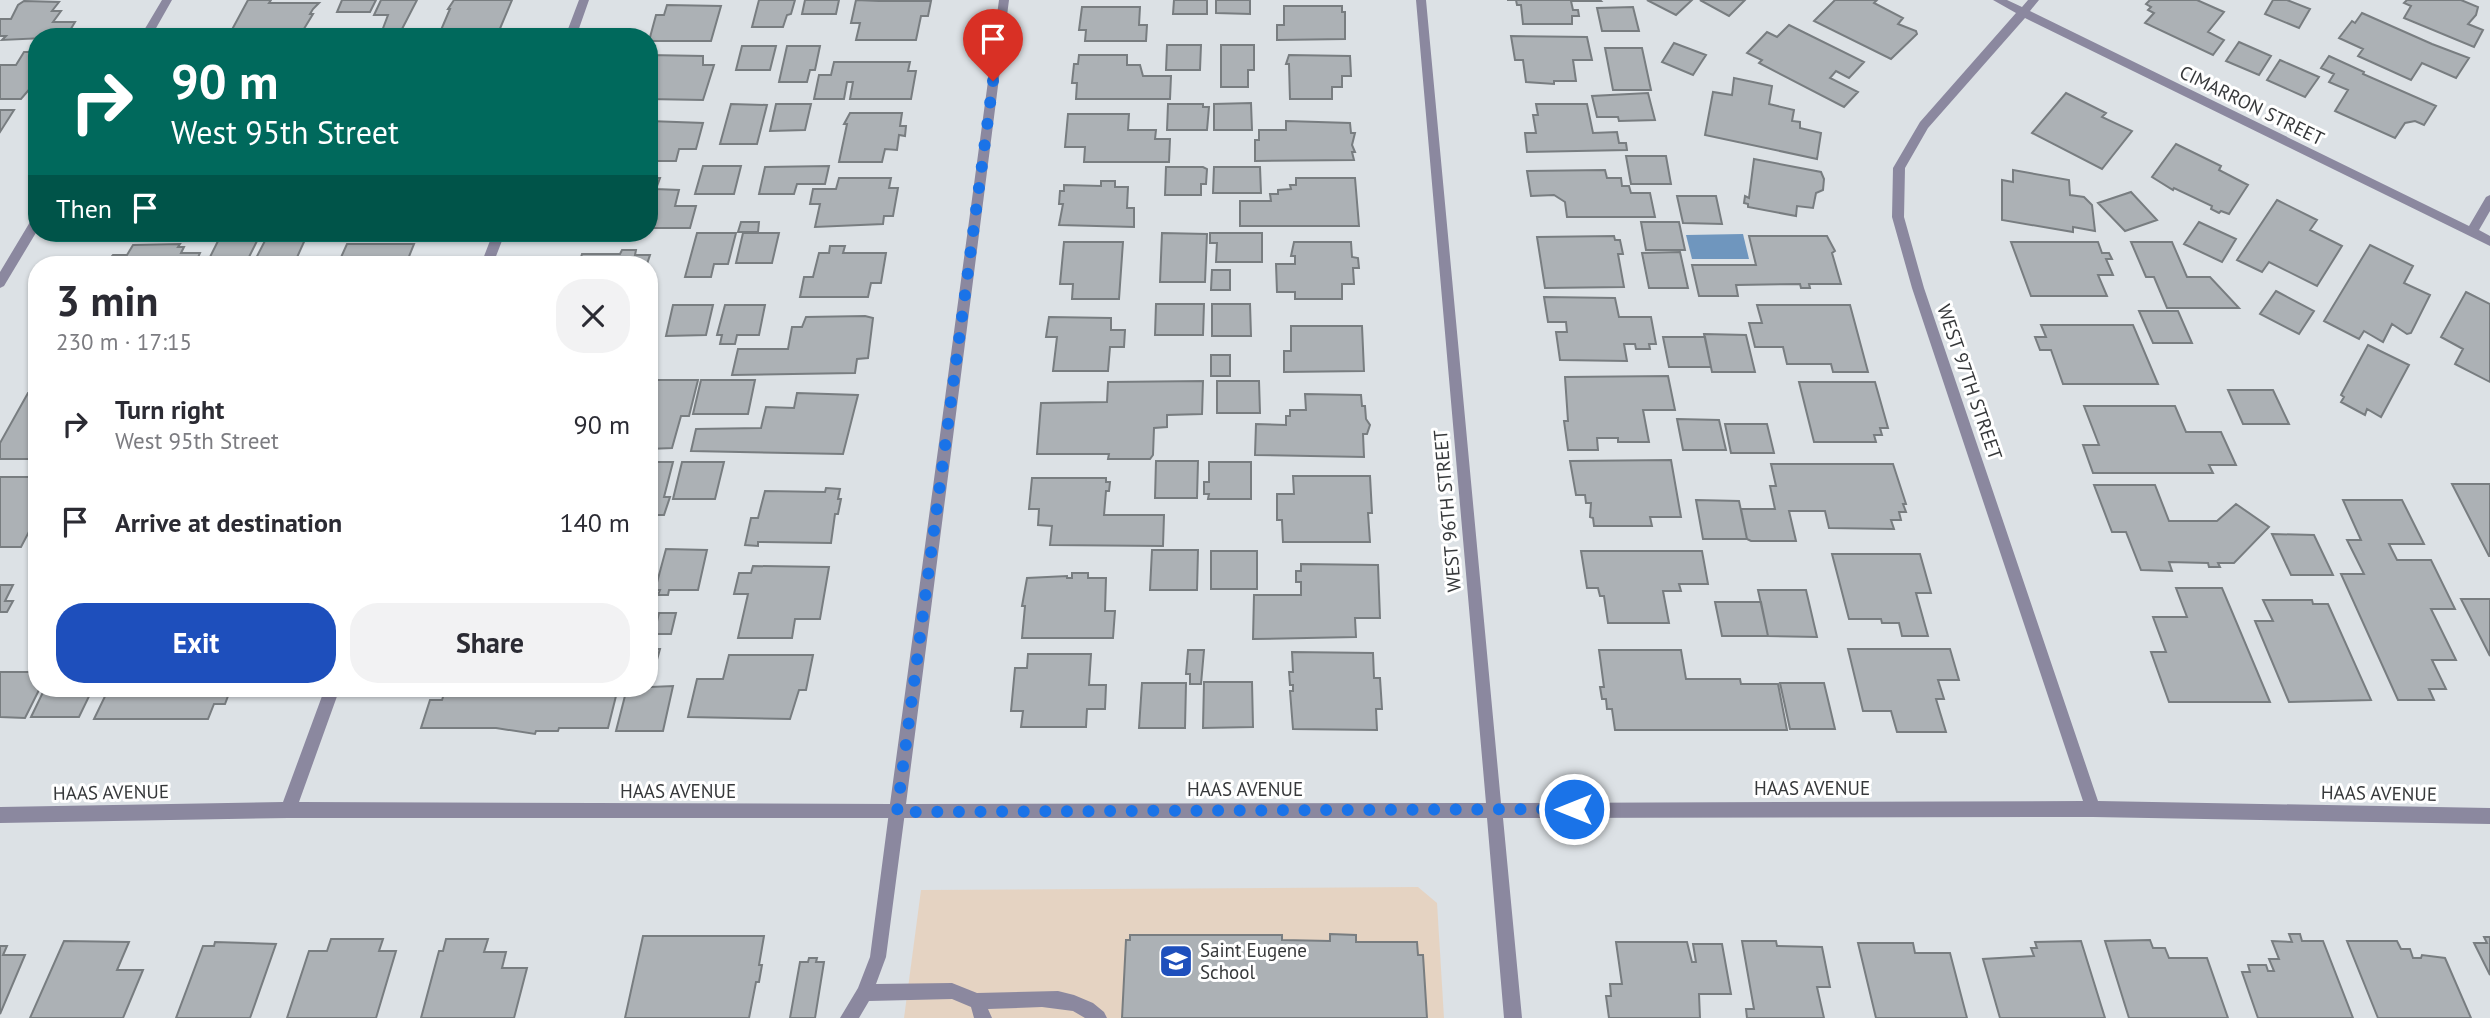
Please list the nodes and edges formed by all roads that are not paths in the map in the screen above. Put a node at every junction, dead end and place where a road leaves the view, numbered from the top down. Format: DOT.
graph roads {
  1 [pos="167,0"];
  2 [pos="584,0"];
  3 [pos="1004,0"];
  4 [pos="1421,0"];
  5 [pos="1998,0"];
  6 [pos="2034,0"];
  7 [pos="2023,12"];
  8 [pos="150,28"];
  9 [pos="573,28"];
  10 [pos="2490,200"];
  11 [pos="2472,232"];
  12 [pos="28,235"];
  13 [pos="2490,241"];
  14 [pos="0,282"];
  15 [pos="329,697"];
  16 [pos="1493,809"];
  17 [pos="2093,809"];
  18 [pos="288,810"];
  19 [pos="897,812"];
  20 [pos="0,815"];
  21 [pos="2490,816"];
  22 [pos="864,993"];
  23 [pos="977,1001"];
  24 [pos="849,1018"];
  25 [pos="983,1018"];
  26 [pos="1098,1018"];
  27 [pos="1513,1018"];
  1 -- 8 [label="street"];
  2 -- 9 [label="street"];
  3 -- 19 [label="street"];
  4 -- 16 [label="street, WEST 96TH STREET"];
  5 -- 7 [label="street, CIMARRON STREET"];
  6 -- 7 [label="street, WEST 97TH STREET"];
  7 -- 11 [label="street, CIMARRON STREET"];
  7 -- 17 [label="street, WEST 97TH STREET"];
  10 -- 11 [label="street"];
  11 -- 13 [label="street, CIMARRON STREET"];
  12 -- 14 [label="street"];
  15 -- 18 [label="street"];
  16 -- 17 [label="street, HAAS AVENUE"];
  16 -- 19 [label="street, HAAS AVENUE"];
  16 -- 27 [label="street, WEST 96TH STREET"];
  17 -- 21 [label="street, HAAS AVENUE"];
  18 -- 19 [label="street, HAAS AVENUE"];
  18 -- 20 [label="street, HAAS AVENUE"];
  19 -- 22 [label="street"];
  22 -- 23 [label="street"];
  22 -- 24 [label="street"];
  23 -- 25 [label="street"];
  23 -- 26 [label="street"];
}
